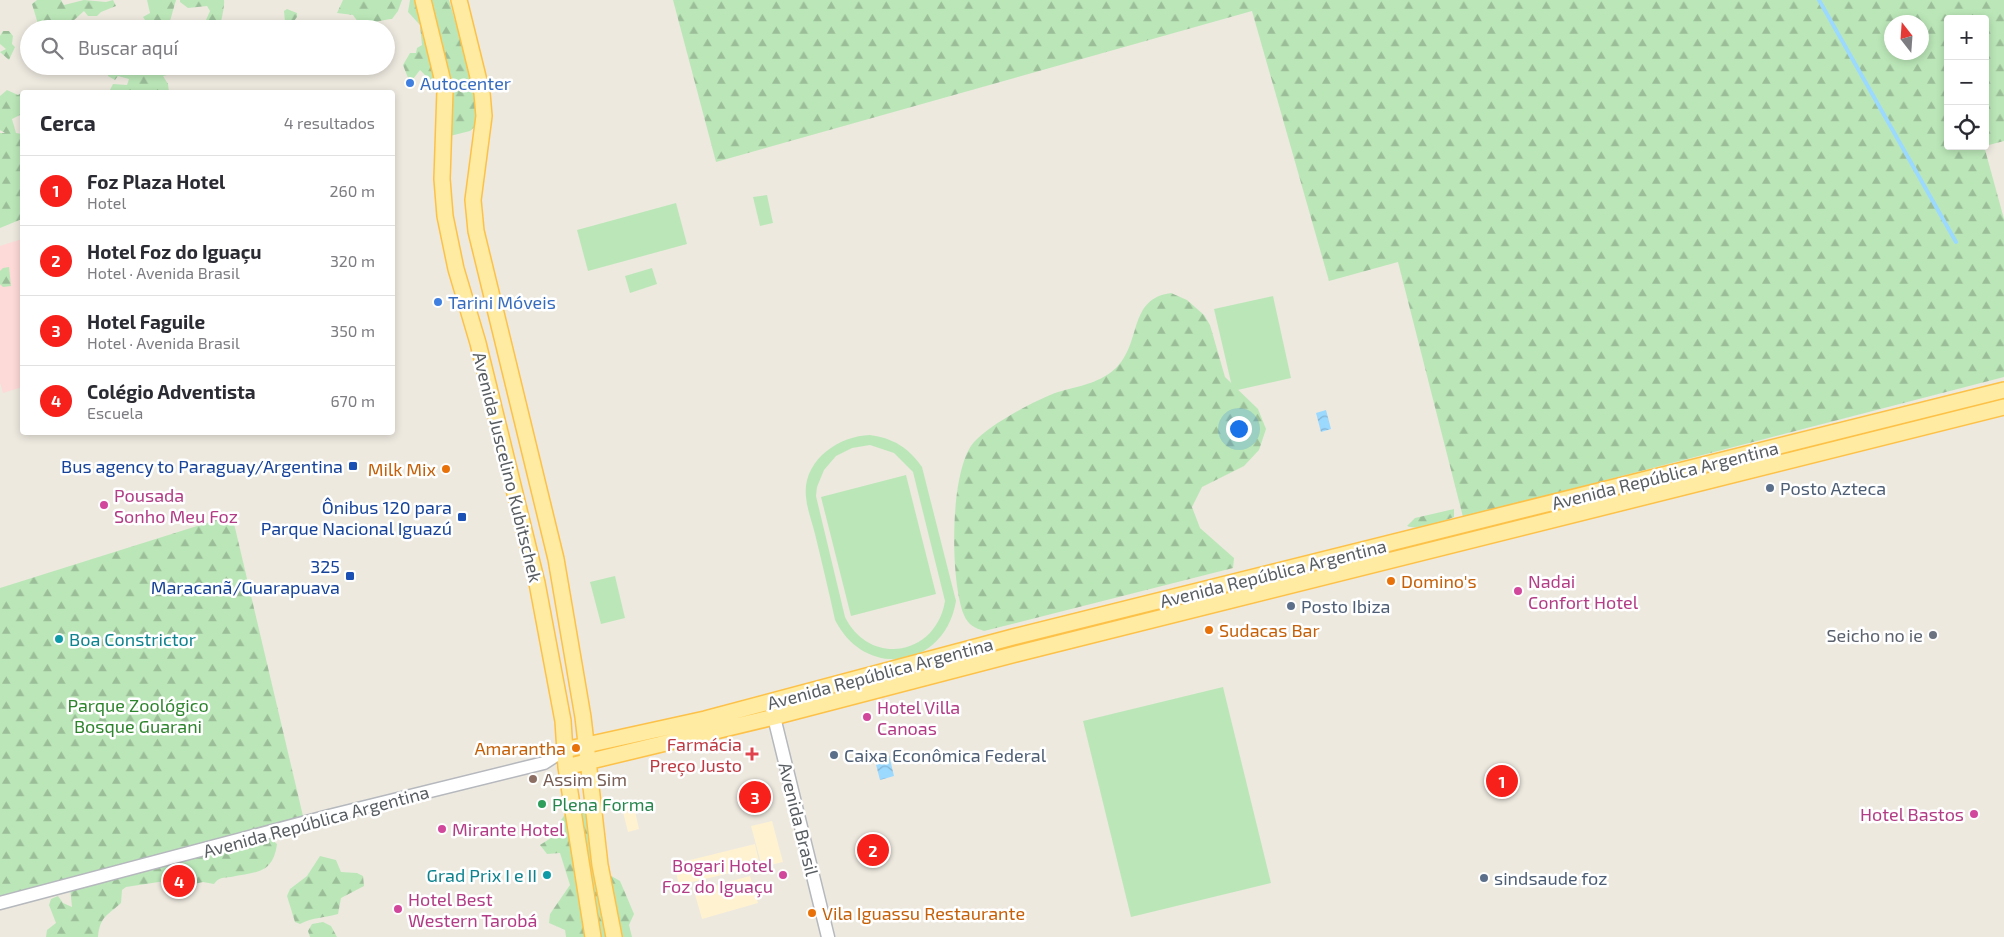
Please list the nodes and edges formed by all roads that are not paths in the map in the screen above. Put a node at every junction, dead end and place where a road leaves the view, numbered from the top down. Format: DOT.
graph roads {
  1 [pos="423,0"];
  2 [pos="459,0"];
  3 [pos="2004,390"];
  4 [pos="2004,407"];
  5 [pos="770,702"];
  6 [pos="774,717"];
  7 [pos="587,746"];
  8 [pos="564,750"];
  9 [pos="589,762"];
  10 [pos="544,763"];
  11 [pos="566,767"];
  12 [pos="0,903"];
  13 [pos="593,937"];
  14 [pos="614,937"];
  15 [pos="828,937"];
  1 -- 8 [label="main road, Avenida Juscelino Kubitschek"];
  2 -- 7 [label="main road, Avenida Juscelino Kubitschek"];
  3 -- 5 [label="main road, Avenida República Argentina"];
  4 -- 6 [label="main road, Avenida República Argentina"];
  5 -- 6 [label="street, Avenida Brasil"];
  5 -- 7 [label="main road, Avenida República Argentina"];
  6 -- 9 [label="main road, Avenida República Argentina"];
  6 -- 15 [label="street, Avenida Brasil"];
  7 -- 8 [label="main road, Avenida República Argentina"];
  7 -- 9 [label="main road, Avenida Juscelino Kubitschek"];
  8 -- 10 [label="street, Avenida República Argentina"];
  8 -- 11 [label="main road, Avenida Juscelino Kubitschek"];
  9 -- 11 [label="main road, Avenida República Argentina"];
  9 -- 14 [label="main road, Avenida Juscelino Kubitschek"];
  10 -- 11 [label="street, Avenida República Argentina"];
  10 -- 12 [label="street, Avenida República Argentina"];
  11 -- 13 [label="main road, Avenida Juscelino Kubitschek"];
}
